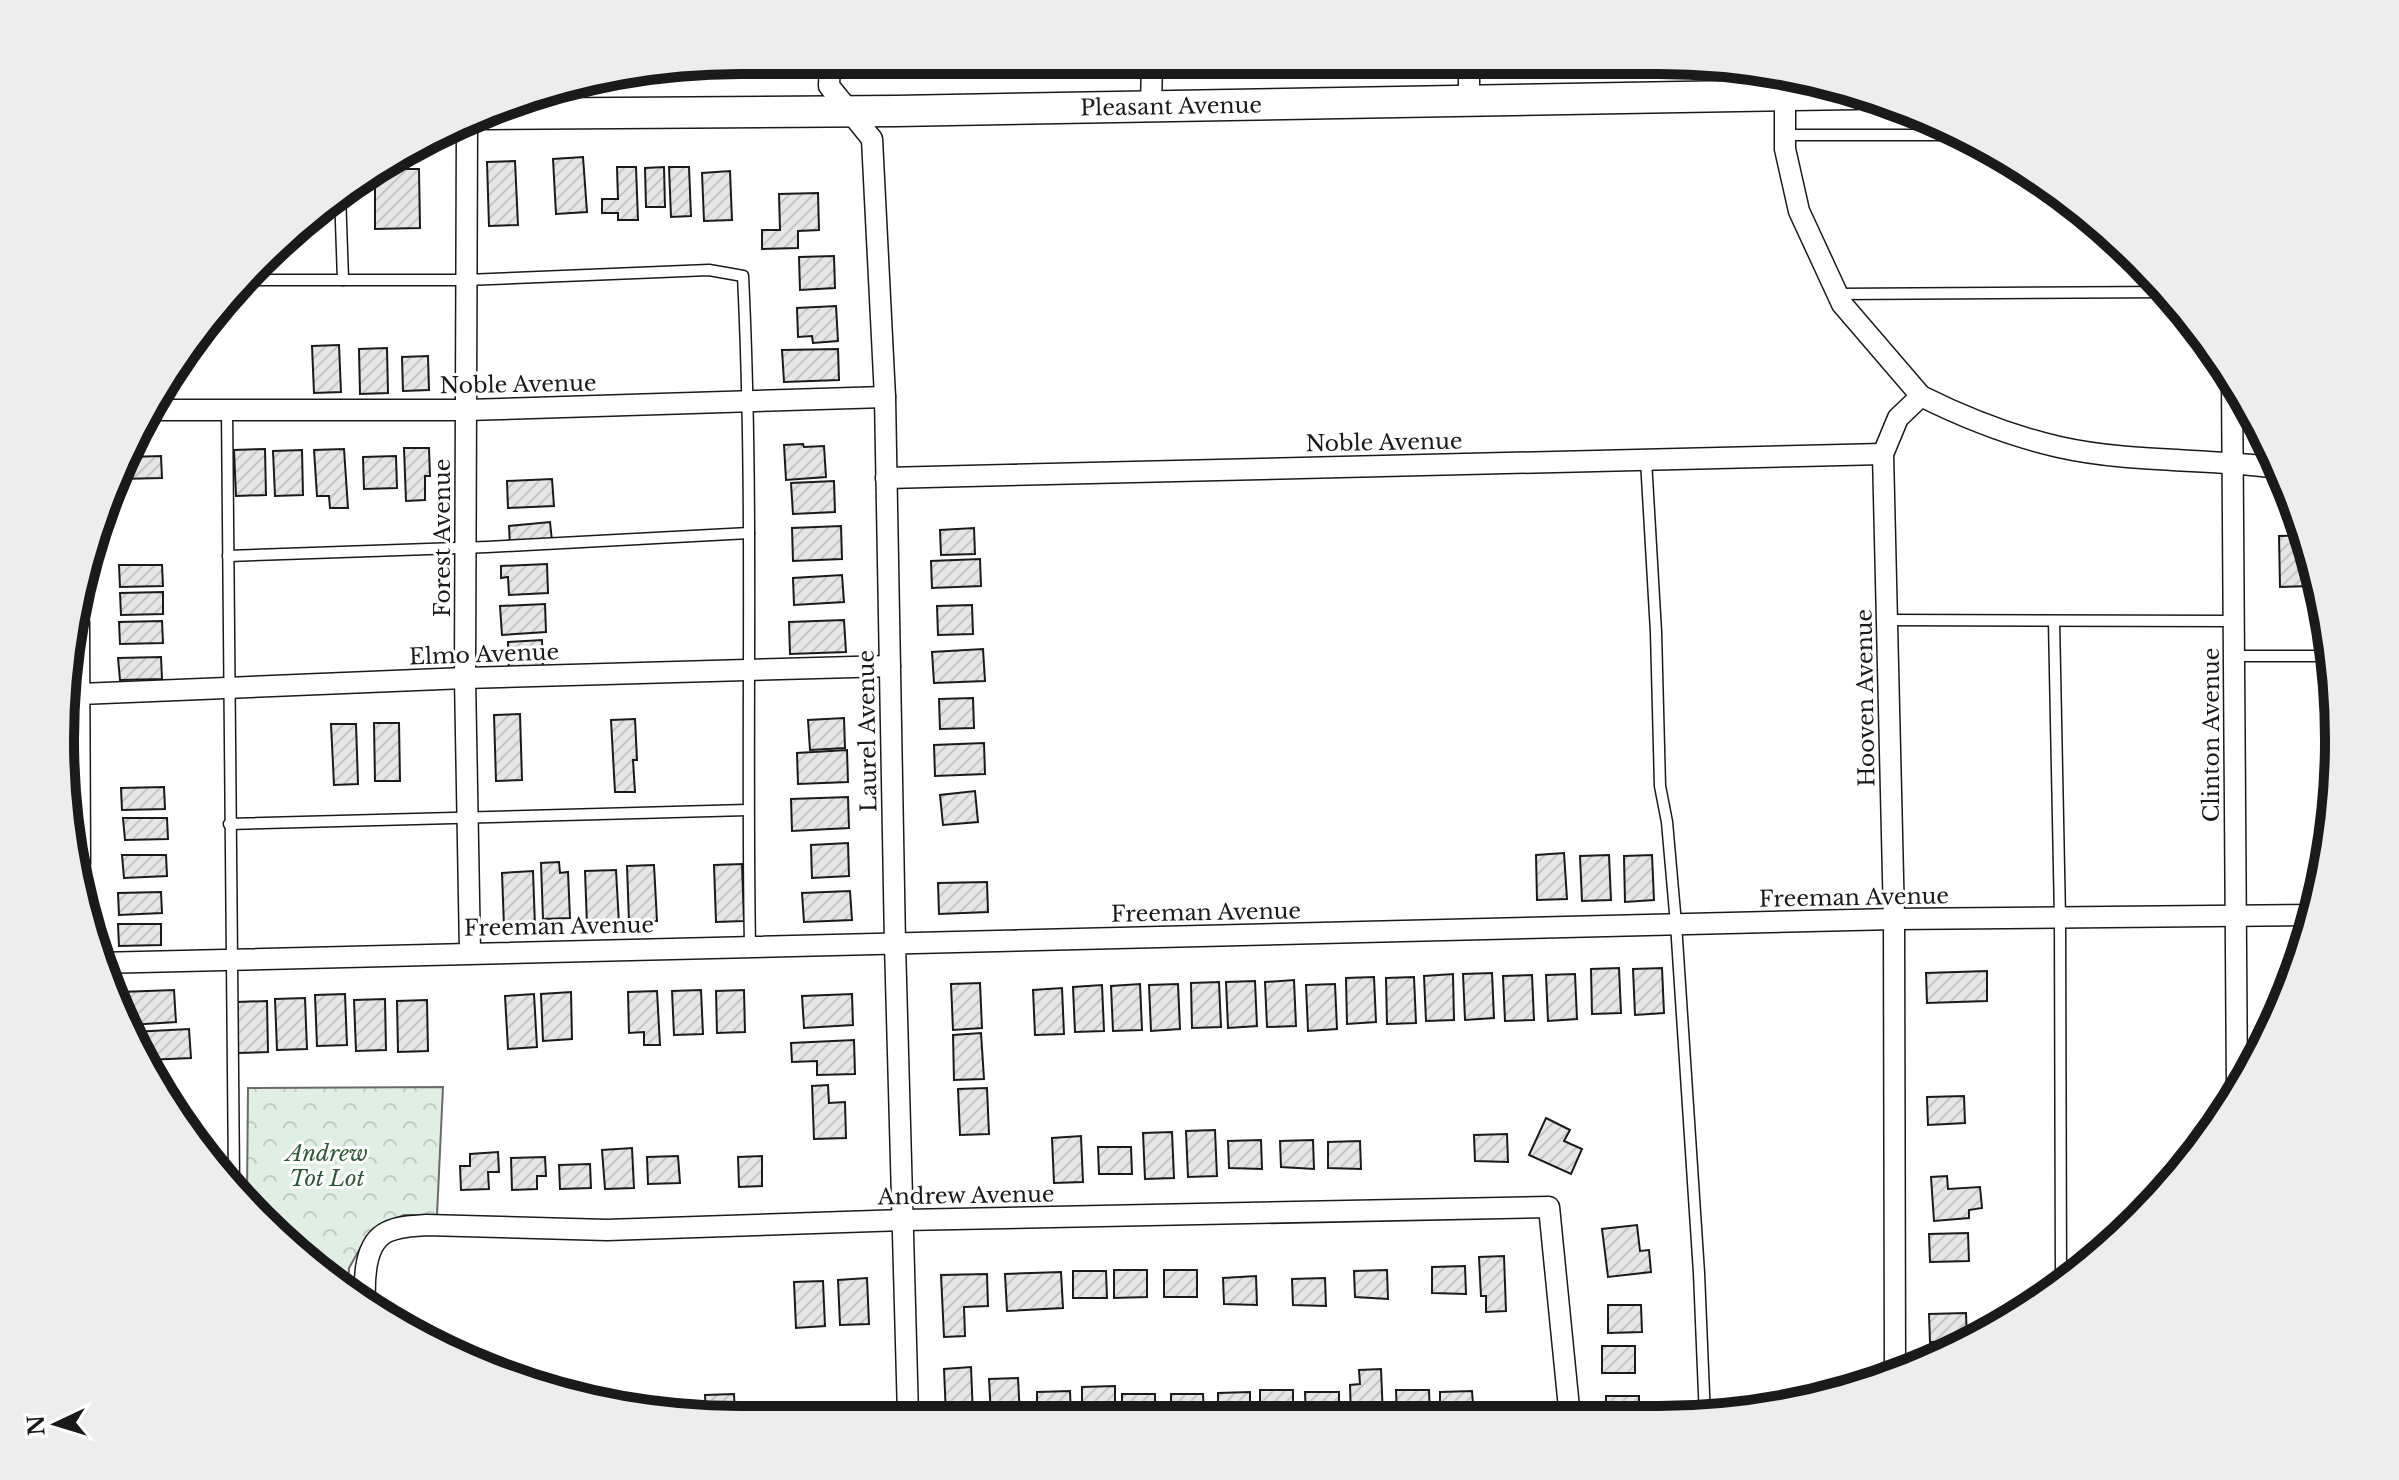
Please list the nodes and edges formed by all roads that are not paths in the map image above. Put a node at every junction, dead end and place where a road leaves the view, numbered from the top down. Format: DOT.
graph roads {
  1 [pos="829,74"];
  2 [pos="1152,74"];
  3 [pos="1469,74"];
  4 [pos="1779,85"];
  5 [pos="1785,86"];
  6 [pos="1469,101"];
  7 [pos="1151,106"];
  8 [pos="848,110"];
  9 [pos="521,111"];
  10 [pos="467,133"];
  11 [pos="1785,135"];
  12 [pos="1936,135"];
  13 [pos="341,208"];
  14 [pos="259,280"];
  15 [pos="343,280"];
  16 [pos="466,280"];
  17 [pos="2152,292"];
  18 [pos="1837,294"];
  19 [pos="1921,396"];
  20 [pos="885,397"];
  21 [pos="749,401"];
  22 [pos="2232,401"];
  23 [pos="161,410"];
  24 [pos="227,410"];
  25 [pos="466,410"];
  26 [pos="1883,454"];
  27 [pos="1646,460"];
  28 [pos="2233,461"];
  29 [pos="2265,466"];
  30 [pos="886,478"];
  31 [pos="749,533"];
  32 [pos="466,548"];
  33 [pos="228,556"];
  34 [pos="1887,620"];
  35 [pos="2054,621"];
  36 [pos="2234,621"];
  37 [pos="2234,656"];
  38 [pos="2319,656"];
  39 [pos="79,657"];
  40 [pos="890,666"];
  41 [pos="750,670"];
  42 [pos="465,678"];
  43 [pos="227,690"];
  44 [pos="80,694"];
  45 [pos="74,731"];
  46 [pos="747,810"];
  47 [pos="468,818"];
  48 [pos="229,824"];
  49 [pos="2301,915"];
  50 [pos="2236,917"];
  51 [pos="2060,918"];
  52 [pos="1894,919"];
  53 [pos="1676,924"];
  54 [pos="895,944"];
  55 [pos="750,946"];
  56 [pos="470,952"];
  57 [pos="231,960"];
  58 [pos="112,963"];
  59 [pos="2237,1071"];
  60 [pos="234,1173"];
  61 [pos="904,1220"];
  62 [pos="2061,1270"];
  63 [pos="365,1290"];
  64 [pos="1895,1362"];
  65 [pos="1704,1405"];
  66 [pos="908,1406"];
  67 [pos="1569,1406"];
  1 -- 8 [label="street, Laurel Avenue"];
  2 -- 7 [label="street"];
  3 -- 6 [label="street"];
  4 -- 6 [label="main road, Pleasant Avenue"];
  5 -- 11 [label="street"];
  6 -- 7 [label="main road, Pleasant Avenue"];
  7 -- 8 [label="main road, Pleasant Avenue"];
  8 -- 9 [label="main road, Pleasant Avenue"];
  8 -- 20 [label="street, Laurel Avenue"];
  10 -- 16 [label="street, Forest Avenue"];
  11 -- 12 [label="lane"];
  11 -- 18 [label="street"];
  13 -- 15 [label="lane"];
  14 -- 15 [label="lane"];
  15 -- 16 [label="lane"];
  16 -- 21 [label="lane"];
  16 -- 25 [label="street, Forest Avenue"];
  17 -- 18 [label="lane"];
  18 -- 19 [label="street"];
  19 -- 26 [label="street, Hooven Avenue"];
  19 -- 28 [label="street"];
  20 -- 21 [label="street, Noble Avenue"];
  20 -- 30 [label="street, Laurel Avenue"];
  21 -- 25 [label="street, Noble Avenue"];
  21 -- 31 [label="lane"];
  22 -- 28 [label="street, Clinton Avenue"];
  23 -- 24 [label="street, Noble Avenue"];
  24 -- 25 [label="street, Noble Avenue"];
  24 -- 33 [label="lane"];
  25 -- 32 [label="street, Forest Avenue"];
  26 -- 27 [label="street, Noble Avenue"];
  26 -- 34 [label="street, Hooven Avenue"];
  27 -- 30 [label="street, Noble Avenue"];
  27 -- 53 [label="lane"];
  28 -- 29 [label="street"];
  28 -- 36 [label="street, Clinton Avenue"];
  30 -- 40 [label="street, Laurel Avenue"];
  31 -- 32 [label="lane"];
  31 -- 41 [label="lane"];
  32 -- 33 [label="lane"];
  32 -- 42 [label="street, Forest Avenue"];
  33 -- 43 [label="lane"];
  34 -- 35 [label="lane"];
  34 -- 52 [label="street, Hooven Avenue"];
  35 -- 36 [label="lane"];
  35 -- 51 [label="lane"];
  36 -- 37 [label="street, Clinton Avenue"];
  37 -- 38 [label="lane"];
  37 -- 50 [label="street, Clinton Avenue"];
  39 -- 44 [label="street"];
  40 -- 41 [label="street, Elmo Avenue"];
  40 -- 54 [label="street, Laurel Avenue"];
  41 -- 42 [label="street, Elmo Avenue"];
  41 -- 46 [label="lane"];
  42 -- 43 [label="street, Elmo Avenue"];
  42 -- 47 [label="street, Forest Avenue"];
  43 -- 44 [label="street, Elmo Avenue"];
  43 -- 48 [label="lane"];
  44 -- 45 [label="street"];
  46 -- 47 [label="lane"];
  46 -- 55 [label="lane"];
  47 -- 48 [label="lane"];
  47 -- 56 [label="street, Forest Avenue"];
  48 -- 57 [label="lane"];
  49 -- 50 [label="street, Freeman Avenue"];
  50 -- 51 [label="street, Freeman Avenue"];
  50 -- 59 [label="street, Clinton Avenue"];
  51 -- 52 [label="street, Freeman Avenue"];
  51 -- 62 [label="lane"];
  52 -- 53 [label="street, Freeman Avenue"];
  52 -- 64 [label="street, Hooven Avenue"];
  53 -- 54 [label="street, Freeman Avenue"];
  53 -- 65 [label="lane"];
  54 -- 55 [label="street, Freeman Avenue"];
  54 -- 61 [label="street, Laurel Avenue"];
  55 -- 56 [label="street, Freeman Avenue"];
  56 -- 57 [label="street, Freeman Avenue"];
  57 -- 58 [label="street, Freeman Avenue"];
  57 -- 60 [label="lane"];
  61 -- 63 [label="street, Andrew Avenue"];
  61 -- 66 [label="street, Laurel Avenue"];
  61 -- 67 [label="street, Andrew Avenue"];
}
